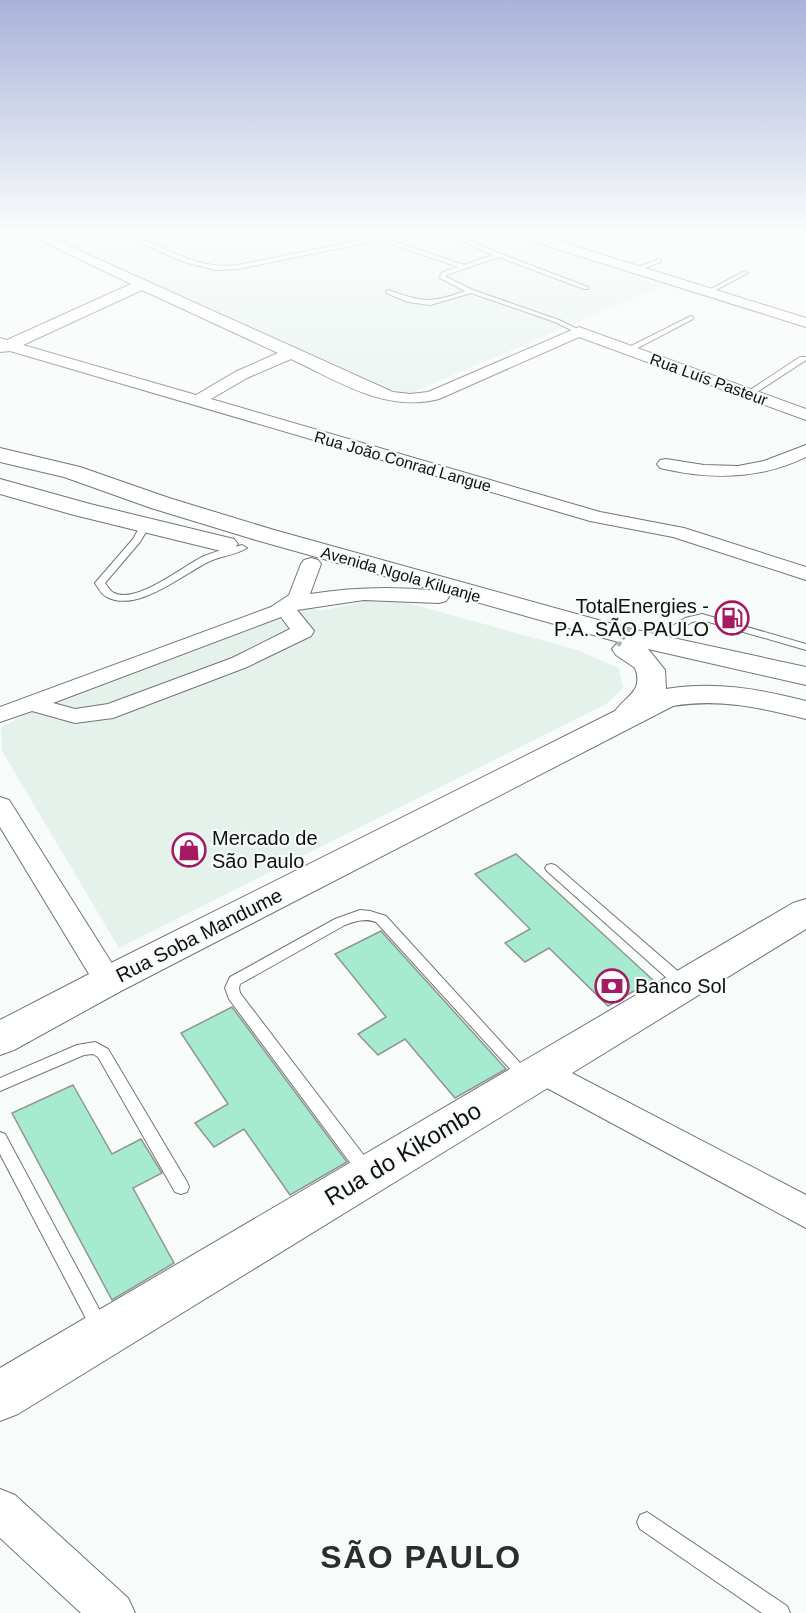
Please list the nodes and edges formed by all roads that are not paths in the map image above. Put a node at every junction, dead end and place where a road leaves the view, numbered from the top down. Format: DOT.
graph roads {
  1 [pos="93,306"];
  2 [pos="188,306"];
  3 [pos="515,306"];
  4 [pos="756,306"];
  5 [pos="691,318"];
  6 [pos="806,323"];
  7 [pos="579,333"];
  8 [pos="3,346"];
  9 [pos="627,350"];
  10 [pos="291,353"];
  11 [pos="803,359"];
  12 [pos="748,394"];
  13 [pos="197,401"];
  14 [pos="806,415"];
  15 [pos="806,450"];
  16 [pos="0,455"];
  17 [pos="26,462"];
  18 [pos="666,464"];
  19 [pos="0,486"];
  20 [pos="118,487"];
  21 [pos="83,510"];
  22 [pos="145,525"];
  23 [pos="242,548"];
  24 [pos="311,564"];
  25 [pos="806,574"];
  26 [pos="439,597"];
  27 [pos="287,606"];
  28 [pos="632,640"];
  29 [pos="806,647"];
  30 [pos="806,676"];
  31 [pos="806,695"];
  32 [pos="33,704"];
  33 [pos="806,710"];
  34 [pos="0,716"];
  35 [pos="624,717"];
  36 [pos="0,806"];
  37 [pos="551,868"];
  38 [pos="806,912"];
  39 [pos="108,981"];
  40 [pos="684,985"];
  41 [pos="0,1039"];
  42 [pos="535,1075"];
  43 [pos="0,1085"];
  44 [pos="0,1139"];
  45 [pos="369,1175"];
  46 [pos="181,1187"];
  47 [pos="806,1212"];
  48 [pos="104,1335"];
  49 [pos="0,1396"];
  50 [pos="0,1510"];
  51 [pos="647,1522"];
  52 [pos="113,1613"];
  53 [pos="780,1613"];
  1 -- 8 [label="street"];
  2 -- 10 [label="street"];
  3 -- 7 [label="lane"];
  4 -- 6 [label="street"];
  5 -- 9 [label="lane"];
  7 -- 9 [label="street, Rua Luís Pasteur"];
  7 -- 10 [label="street"];
  8 -- 13 [label="street, Rua João Conrad Langue"];
  9 -- 12 [label="street, Rua Luís Pasteur"];
  10 -- 13 [label="street"];
  11 -- 12 [label="lane"];
  12 -- 14 [label="street, Rua Luís Pasteur"];
  13 -- 25 [label="street, Rua João Conrad Langue"];
  15 -- 18 [label="street"];
  16 -- 17 [label="main road, Avenida Ngola Kiluanje"];
  17 -- 19 [label="main road"];
  17 -- 20 [label="main road, Avenida Ngola Kiluanje"];
  19 -- 21 [label="main road, Avenida Ngola Kiluanje"];
  20 -- 21 [label="main road"];
  20 -- 28 [label="main road, Avenida Ngola Kiluanje"];
  21 -- 22 [label="main road, Avenida Ngola Kiluanje"];
  22 -- 23 [label="main road, Avenida Ngola Kiluanje"];
  22 -- 23 [label="lane"];
  23 -- 24 [label="main road, Avenida Ngola Kiluanje"];
  24 -- 26 [label="main road, Avenida Ngola Kiluanje"];
  24 -- 27 [label="street"];
  26 -- 27 [label="street"];
  26 -- 28 [label="main road, Avenida Ngola Kiluanje"];
  27 -- 32 [label="street"];
  27 -- 32 [label="street"];
  28 -- 29 [label="lane"];
  28 -- 30 [label="main road, Avenida Ngola Kiluanje"];
  28 -- 31 [label="main road, Avenida Ngola Kiluanje"];
  28 -- 35 [label="main road"];
  32 -- 34 [label="street"];
  33 -- 35 [label="main road"];
  35 -- 39 [label="main road, Rua Soba Mandume"];
  36 -- 39 [label="street"];
  37 -- 40 [label="lane"];
  38 -- 40 [label="main road, Rua do Kikombo"];
  39 -- 41 [label="main road, Rua Soba Mandume"];
  40 -- 42 [label="main road, Rua do Kikombo"];
  42 -- 45 [label="main road, Rua do Kikombo"];
  42 -- 45 [label="lane"];
  42 -- 47 [label="street"];
  43 -- 46 [label="lane"];
  44 -- 48 [label="lane"];
  45 -- 48 [label="main road, Rua do Kikombo"];
  48 -- 49 [label="main road, Rua do Kikombo"];
  50 -- 52 [label="street"];
  51 -- 53 [label="lane"];
}
